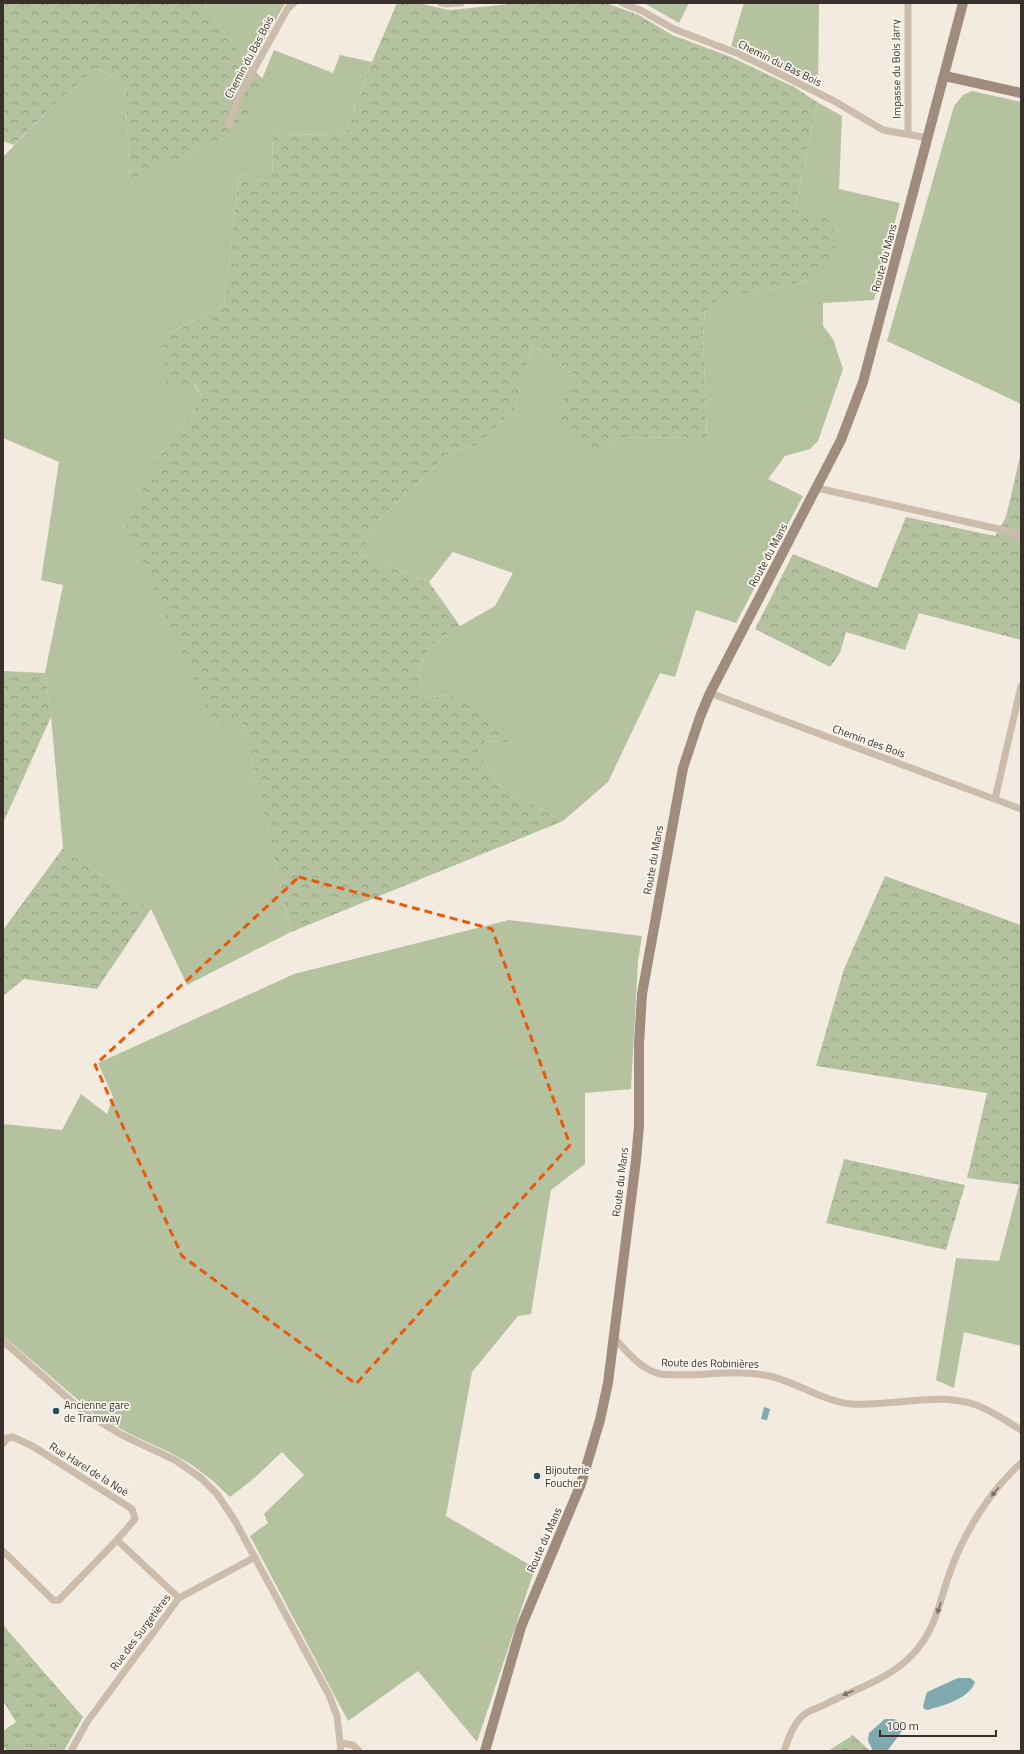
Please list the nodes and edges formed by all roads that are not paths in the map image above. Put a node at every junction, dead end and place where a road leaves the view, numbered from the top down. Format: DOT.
graph roads {
  1 [pos="294,3"];
  2 [pos="441,3"];
  3 [pos="461,3"];
  4 [pos="622,3"];
  5 [pos="908,3"];
  6 [pos="963,3"];
  7 [pos="945,76"];
  8 [pos="1021,93"];
  9 [pos="229,124"];
  10 [pos="908,134"];
  11 [pos="928,138"];
  12 [pos="817,488"];
  13 [pos="1021,539"];
  14 [pos="1021,686"];
  15 [pos="710,693"];
  16 [pos="995,799"];
  17 [pos="1021,809"];
  18 [pos="3,1341"];
  19 [pos="613,1341"];
  20 [pos="1021,1430"];
  21 [pos="3,1444"];
  22 [pos="1021,1463"];
  23 [pos="117,1540"];
  24 [pos="3,1550"];
  25 [pos="255,1557"];
  26 [pos="178,1598"];
  27 [pos="341,1743"];
  28 [pos="71,1751"];
  29 [pos="341,1751"];
  30 [pos="359,1751"];
  31 [pos="485,1751"];
  32 [pos="784,1751"];
  1 -- 9 [label="street, Chemin du Bas Bois"];
  2 -- 3 [label="street"];
  4 -- 10 [label="street, Chemin du Bas Bois"];
  5 -- 10 [label="street, Impasse du Bois Jarry"];
  6 -- 7 [label="street, Route du Mans"];
  7 -- 8 [label="street"];
  7 -- 11 [label="street, Route du Mans"];
  10 -- 11 [label="street, Chemin du Bas Bois"];
  11 -- 12 [label="street, Route du Mans"];
  12 -- 13 [label="street"];
  12 -- 15 [label="street, Route du Mans"];
  14 -- 16 [label="street"];
  15 -- 16 [label="street, Chemin des Bois"];
  15 -- 19 [label="street, Route du Mans"];
  16 -- 17 [label="street, Chemin des Bois"];
  18 -- 25 [label="street"];
  19 -- 20 [label="street, Route des Robinières"];
  19 -- 31 [label="street, Route du Mans"];
  21 -- 23 [label="street, Rue Harel de la Noë"];
  22 -- 32 [label="street, one-way"];
  23 -- 24 [label="street, Rue Harel de la Noë"];
  23 -- 26 [label="street"];
  25 -- 26 [label="street, Rue des Surgetières"];
  25 -- 27 [label="street"];
  26 -- 28 [label="street, Rue des Surgetières"];
  27 -- 29 [label="street"];
  27 -- 30 [label="street"];
}
